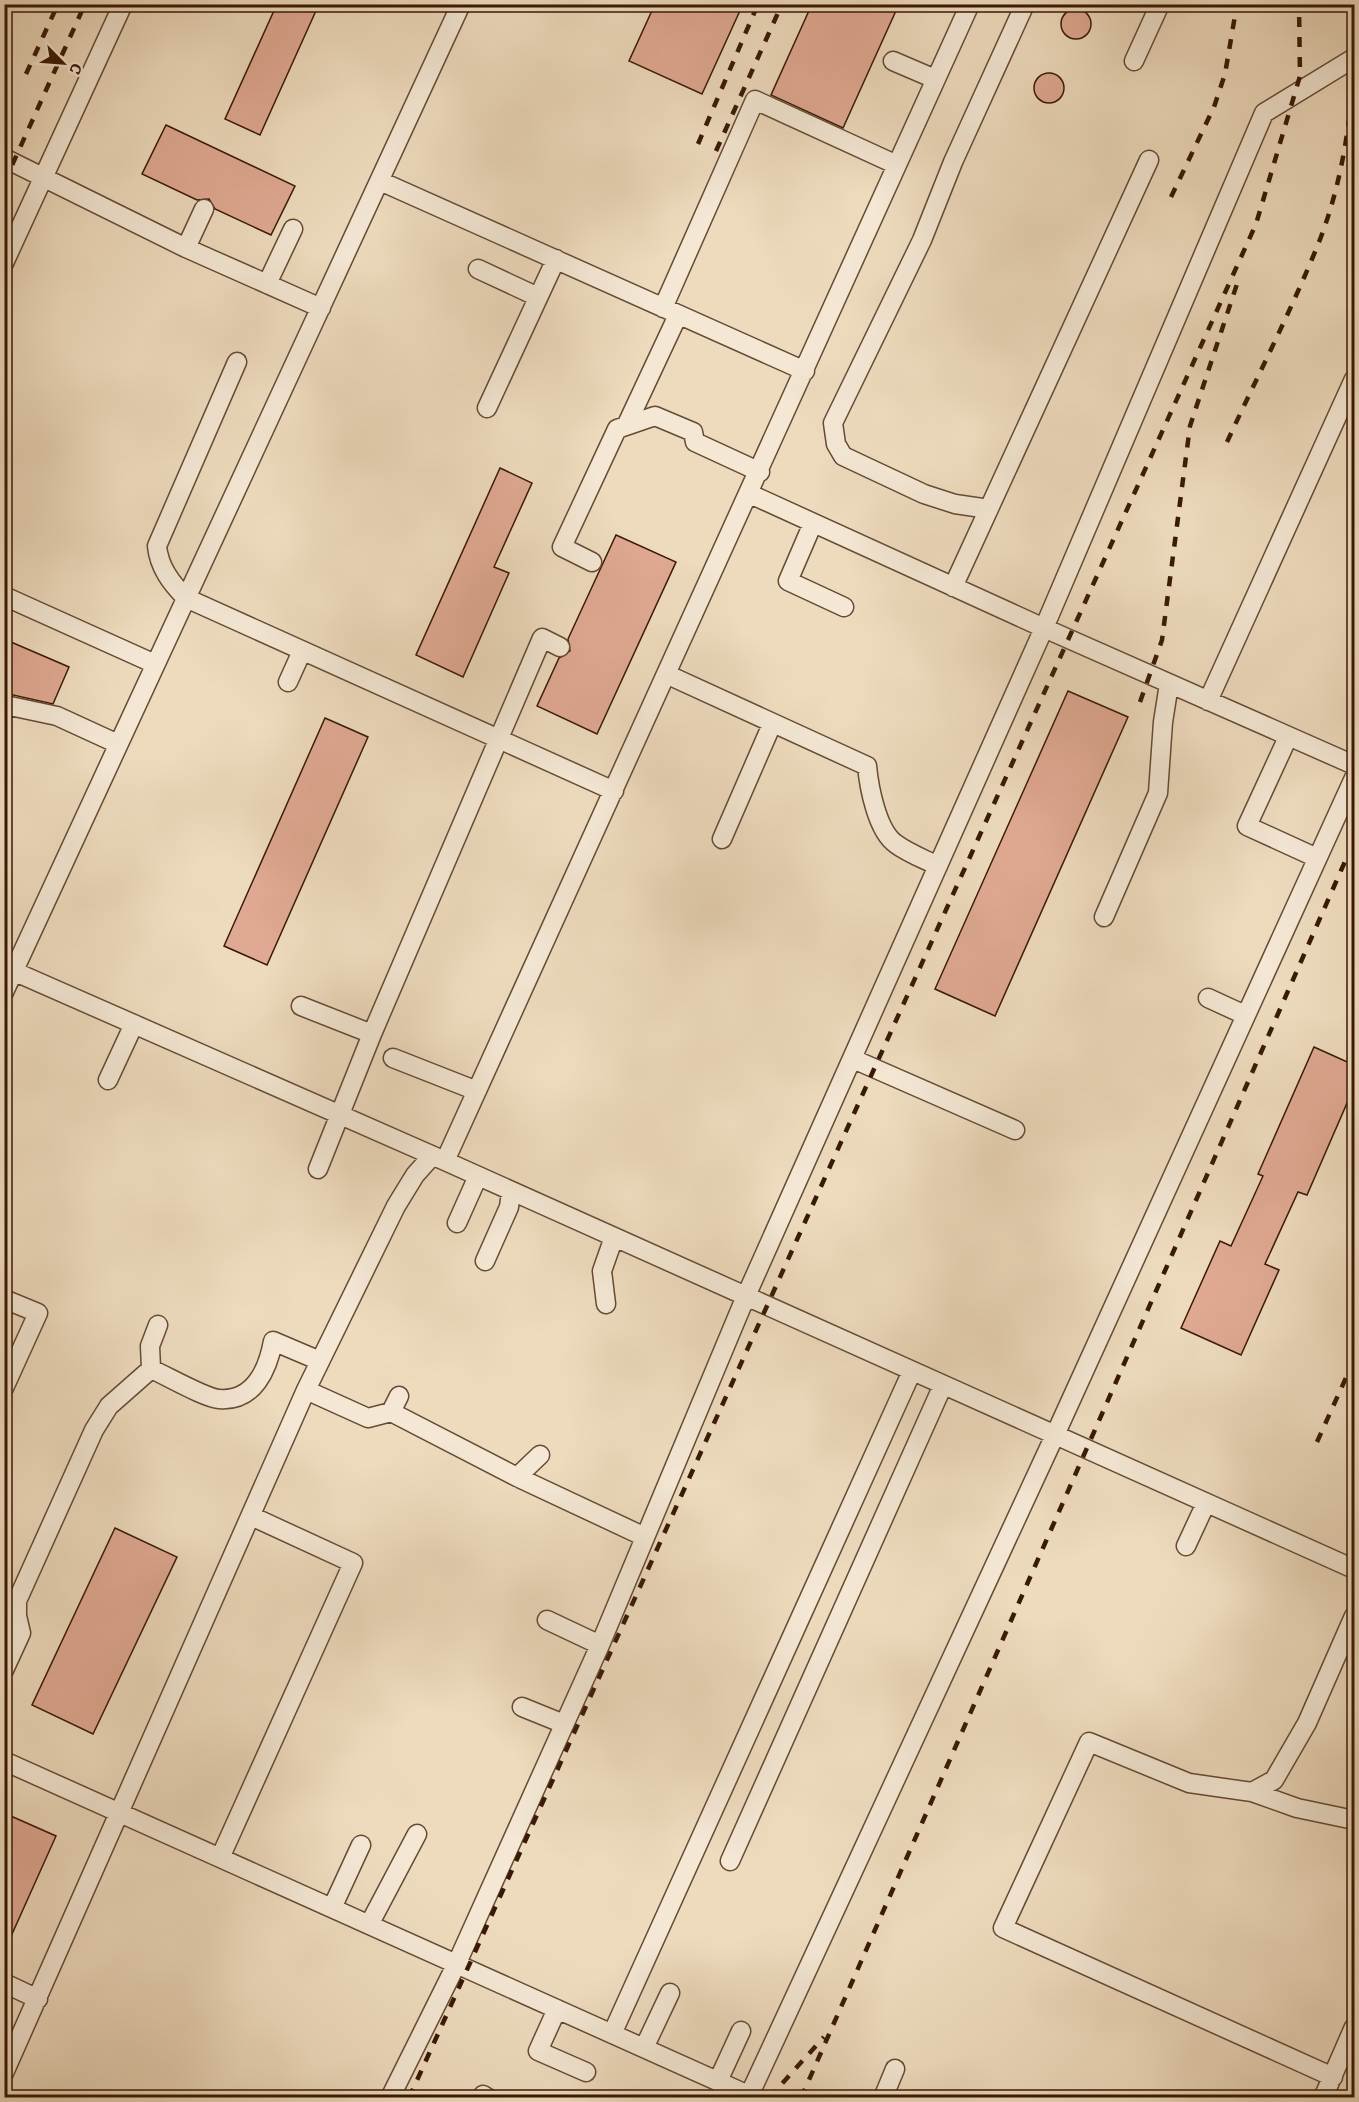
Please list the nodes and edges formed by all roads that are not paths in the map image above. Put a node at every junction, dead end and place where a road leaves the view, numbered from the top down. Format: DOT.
graph roads {
  1 [pos="123,4"];
  2 [pos="461,4"];
  3 [pos="970,4"];
  4 [pos="1025,4"];
  5 [pos="1160,4"];
  6 [pos="1354,58"];
  7 [pos="1134,61"];
  8 [pos="893,62"];
  9 [pos="935,79"];
  10 [pos="4,158"];
  11 [pos="1149,160"];
  12 [pos="897,165"];
  13 [pos="44,179"];
  14 [pos="380,181"];
  15 [pos="204,209"];
  16 [pos="293,228"];
  17 [pos="186,248"];
  18 [pos="556,259"];
  19 [pos="4,263"];
  20 [pos="478,269"];
  21 [pos="267,284"];
  22 [pos="538,297"];
  23 [pos="321,308"];
  24 [pos="670,311"];
  25 [pos="237,362"];
  26 [pos="805,371"];
  27 [pos="1354,379"];
  28 [pos="487,408"];
  29 [pos="627,424"];
  30 [pos="760,472"];
  31 [pos="750,494"];
  32 [pos="989,509"];
  33 [pos="813,523"];
  34 [pos="592,562"];
  35 [pos="953,588"];
  36 [pos="4,596"];
  37 [pos="186,598"];
  38 [pos="844,608"];
  39 [pos="1044,628"];
  40 [pos="560,646"];
  41 [pos="302,651"];
  42 [pos="155,664"];
  43 [pos="666,674"];
  44 [pos="288,682"];
  45 [pos="1169,684"];
  46 [pos="1208,701"];
  47 [pos="4,710"];
  48 [pos="772,724"];
  49 [pos="1288,736"];
  50 [pos="497,739"];
  51 [pos="118,744"];
  52 [pos="1354,765"];
  53 [pos="1354,778"];
  54 [pos="614,791"];
  55 [pos="722,839"];
  56 [pos="1317,858"];
  57 [pos="938,866"];
  58 [pos="1104,917"];
  59 [pos="9,969"];
  60 [pos="4,992"];
  61 [pos="1208,998"];
  62 [pos="301,1006"];
  63 [pos="1245,1015"];
  64 [pos="134,1024"];
  65 [pos="372,1034"];
  66 [pos="393,1058"];
  67 [pos="853,1059"];
  68 [pos="108,1080"];
  69 [pos="477,1091"];
  70 [pos="339,1116"];
  71 [pos="1016,1130"];
  72 [pos="438,1159"];
  73 [pos="318,1169"];
  74 [pos="478,1176"];
  75 [pos="511,1191"];
  76 [pos="457,1223"];
  77 [pos="614,1237"];
  78 [pos="485,1261"];
  79 [pos="746,1296"];
  80 [pos="4,1299"];
  81 [pos="606,1304"];
  82 [pos="158,1324"];
  83 [pos="320,1361"];
  84 [pos="151,1369"];
  85 [pos="912,1371"];
  86 [pos="943,1385"];
  87 [pos="4,1388"];
  88 [pos="306,1390"];
  89 [pos="1055,1435"];
  90 [pos="540,1455"];
  91 [pos="517,1477"];
  92 [pos="1206,1503"];
  93 [pos="251,1516"];
  94 [pos="645,1537"];
  95 [pos="1186,1546"];
  96 [pos="1354,1569"];
  97 [pos="1354,1616"];
  98 [pos="546,1620"];
  99 [pos="600,1645"];
  100 [pos="4,1670"];
  101 [pos="522,1707"];
  102 [pos="564,1724"];
  103 [pos="4,1761"];
  104 [pos="1252,1792"];
  105 [pos="121,1813"];
  106 [pos="1354,1820"];
  107 [pos="417,1834"];
  108 [pos="361,1845"];
  109 [pos="220,1857"];
  110 [pos="730,1861"];
  111 [pos="332,1908"];
  112 [pos="370,1923"];
  113 [pos="457,1963"];
  114 [pos="4,1983"];
  115 [pos="670,1993"];
  116 [pos="38,1999"];
  117 [pos="557,2009"];
  118 [pos="1354,2027"];
  119 [pos="741,2031"];
  120 [pos="612,2034"];
  121 [pos="644,2048"];
  122 [pos="895,2069"];
  123 [pos="586,2072"];
  124 [pos="4,2073"];
  125 [pos="1333,2077"];
  126 [pos="718,2081"];
  127 [pos="390,2097"];
  128 [pos="750,2097"];
  129 [pos="883,2097"];
  130 [pos="1323,2097"];
  1 -- 13 [label="lane"];
  2 -- 14 [label="lane"];
  3 -- 9 [label="lane"];
  4 -- 32 [label="lane"];
  5 -- 7 [label="lane"];
  6 -- 39 [label="lane"];
  8 -- 9 [label="lane"];
  9 -- 12 [label="lane"];
  10 -- 13 [label="lane"];
  11 -- 32 [label="lane"];
  12 -- 24 [label="lane"];
  12 -- 26 [label="lane"];
  13 -- 17 [label="lane"];
  13 -- 19 [label="lane"];
  14 -- 18 [label="lane"];
  14 -- 23 [label="lane"];
  15 -- 17 [label="lane"];
  16 -- 21 [label="lane"];
  17 -- 21 [label="lane"];
  18 -- 22 [label="lane"];
  18 -- 24 [label="lane"];
  20 -- 22 [label="lane"];
  21 -- 23 [label="lane"];
  22 -- 28 [label="lane"];
  23 -- 37 [label="lane"];
  24 -- 26 [label="lane"];
  24 -- 29 [label="lane"];
  25 -- 37 [label="lane"];
  26 -- 30 [label="lane"];
  27 -- 46 [label="lane"];
  29 -- 30 [label="lane"];
  29 -- 34 [label="lane"];
  30 -- 31 [label="lane"];
  31 -- 33 [label="lane"];
  31 -- 43 [label="lane"];
  32 -- 35 [label="lane"];
  33 -- 35 [label="lane"];
  33 -- 38 [label="lane"];
  35 -- 39 [label="lane"];
  36 -- 42 [label="lane"];
  37 -- 41 [label="lane"];
  37 -- 42 [label="lane"];
  39 -- 45 [label="lane"];
  39 -- 57 [label="lane"];
  40 -- 50 [label="lane"];
  41 -- 44 [label="lane"];
  41 -- 50 [label="lane"];
  42 -- 51 [label="lane"];
  43 -- 48 [label="lane"];
  43 -- 54 [label="lane"];
  45 -- 46 [label="lane"];
  45 -- 58 [label="lane"];
  46 -- 49 [label="lane"];
  47 -- 51 [label="lane"];
  48 -- 55 [label="lane"];
  48 -- 57 [label="lane"];
  49 -- 52 [label="lane"];
  49 -- 56 [label="lane"];
  50 -- 54 [label="lane"];
  50 -- 65 [label="lane"];
  51 -- 59 [label="lane"];
  53 -- 56 [label="lane"];
  54 -- 69 [label="lane"];
  56 -- 63 [label="lane"];
  57 -- 67 [label="lane"];
  59 -- 60 [label="lane"];
  59 -- 64 [label="lane"];
  61 -- 63 [label="lane"];
  62 -- 65 [label="lane"];
  63 -- 89 [label="lane"];
  64 -- 68 [label="lane"];
  64 -- 70 [label="lane"];
  65 -- 70 [label="lane"];
  66 -- 69 [label="lane"];
  67 -- 71 [label="lane"];
  67 -- 79 [label="lane"];
  69 -- 72 [label="lane"];
  70 -- 72 [label="lane"];
  70 -- 73 [label="lane"];
  72 -- 74 [label="lane"];
  72 -- 83 [label="lane"];
  74 -- 75 [label="lane"];
  74 -- 76 [label="lane"];
  75 -- 77 [label="lane"];
  75 -- 78 [label="lane"];
  77 -- 79 [label="lane"];
  77 -- 81 [label="lane"];
  79 -- 85 [label="lane"];
  79 -- 94 [label="lane"];
  80 -- 87 [label="lane"];
  82 -- 84 [label="lane"];
  83 -- 84 [label="lane"];
  83 -- 88 [label="lane"];
  84 -- 100 [label="lane"];
  85 -- 86 [label="lane"];
  85 -- 120 [label="lane"];
  86 -- 89 [label="lane"];
  86 -- 110 [label="lane"];
  88 -- 91 [label="lane"];
  88 -- 93 [label="lane"];
  89 -- 92 [label="lane"];
  89 -- 128 [label="lane"];
  90 -- 91 [label="lane"];
  91 -- 94 [label="lane"];
  92 -- 95 [label="lane"];
  92 -- 96 [label="lane"];
  93 -- 105 [label="lane"];
  93 -- 109 [label="lane"];
  94 -- 99 [label="lane"];
  97 -- 104 [label="lane"];
  98 -- 99 [label="lane"];
  99 -- 102 [label="lane"];
  101 -- 102 [label="lane"];
  102 -- 113 [label="lane"];
  103 -- 105 [label="lane"];
  104 -- 106 [label="lane"];
  104 -- 125 [label="lane"];
  105 -- 109 [label="lane"];
  105 -- 116 [label="lane"];
  107 -- 112 [label="lane"];
  108 -- 111 [label="lane"];
  109 -- 111 [label="lane"];
  111 -- 112 [label="lane"];
  112 -- 113 [label="lane"];
  113 -- 117 [label="lane"];
  113 -- 127 [label="lane"];
  114 -- 116 [label="lane"];
  115 -- 121 [label="lane"];
  116 -- 124 [label="lane"];
  117 -- 120 [label="lane"];
  117 -- 123 [label="lane"];
  118 -- 125 [label="lane"];
  119 -- 126 [label="lane"];
  120 -- 121 [label="lane"];
  121 -- 126 [label="lane"];
  122 -- 129 [label="lane"];
  125 -- 130 [label="lane"];
  126 -- 128 [label="lane"];
}
